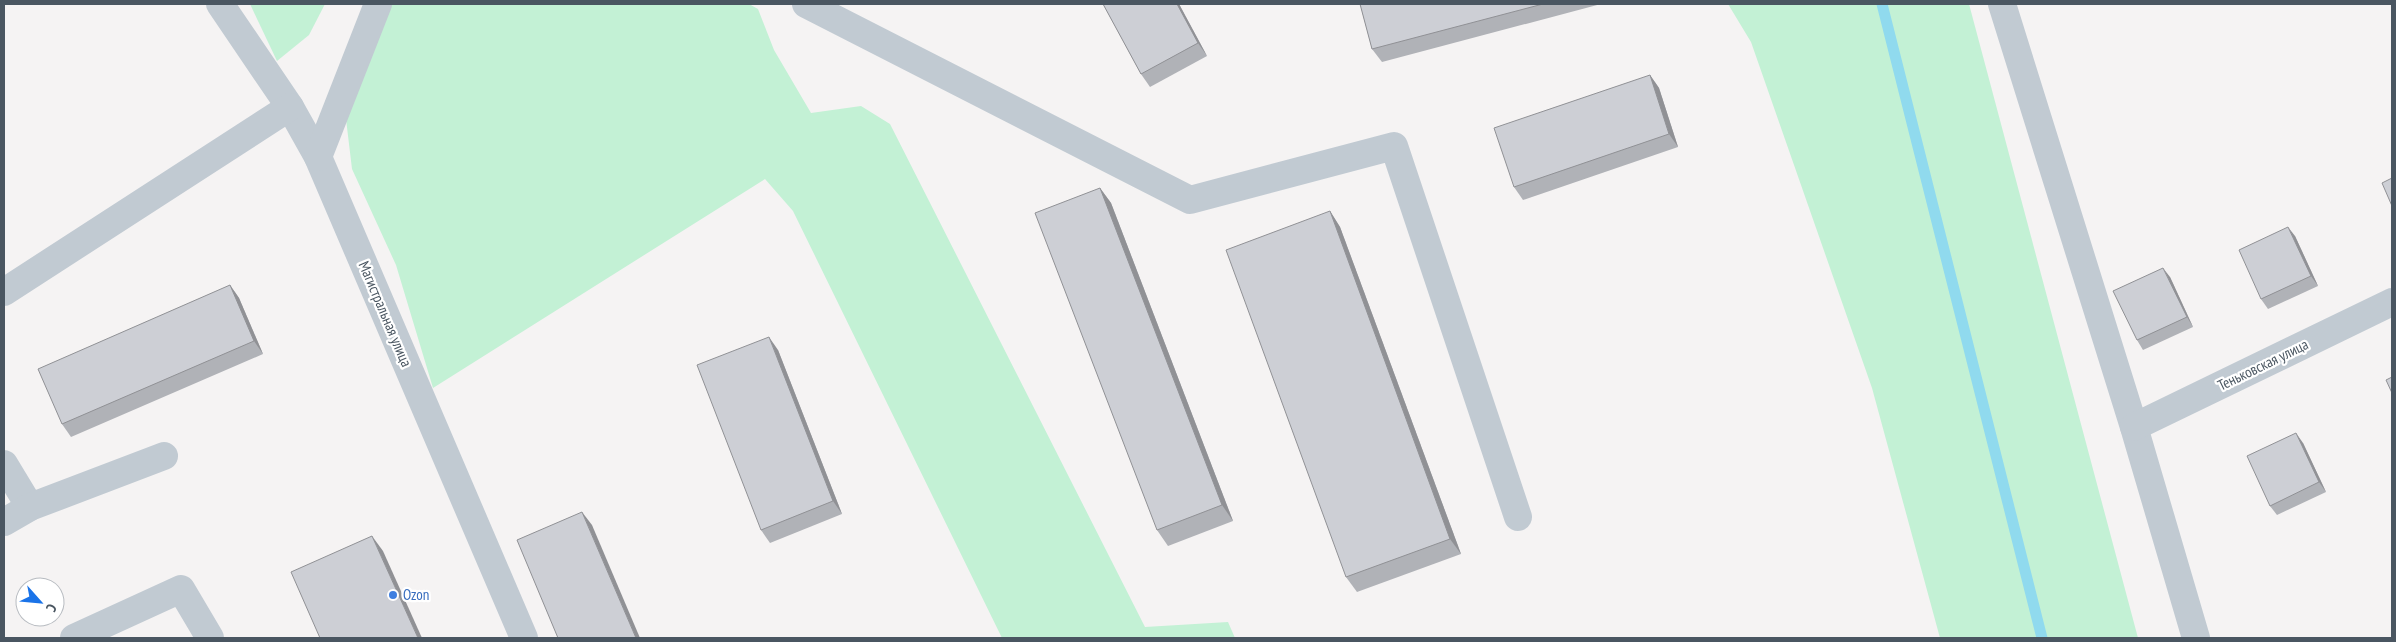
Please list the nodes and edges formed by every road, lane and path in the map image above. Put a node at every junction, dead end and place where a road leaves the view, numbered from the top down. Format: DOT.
graph roads {
  1 [pos="220,4"];
  2 [pos="378,4"];
  3 [pos="853,4"];
  4 [pos="2002,4"];
  5 [pos="816,9"];
  6 [pos="290,107"];
  7 [pos="318,157"];
  8 [pos="4,292"];
  9 [pos="2392,302"];
  10 [pos="2134,428"];
  11 [pos="164,456"];
  12 [pos="4,464"];
  13 [pos="30,507"];
  14 [pos="1518,518"];
  15 [pos="4,522"];
  16 [pos="74,638"];
  17 [pos="210,638"];
  18 [pos="524,638"];
  19 [pos="2196,638"];
  1 -- 6 [label="street, Магистральная улица"];
  2 -- 7 [label="street"];
  3 -- 5 [label="street"];
  4 -- 10 [label="street"];
  5 -- 14 [label="street"];
  6 -- 7 [label="street, Магистральная улица"];
  6 -- 8 [label="street"];
  7 -- 18 [label="street, Магистральная улица"];
  9 -- 10 [label="street, Теньковская улица"];
  10 -- 19 [label="street"];
  11 -- 13 [label="street"];
  12 -- 13 [label="street"];
  13 -- 15 [label="street"];
  16 -- 17 [label="street"];
}
